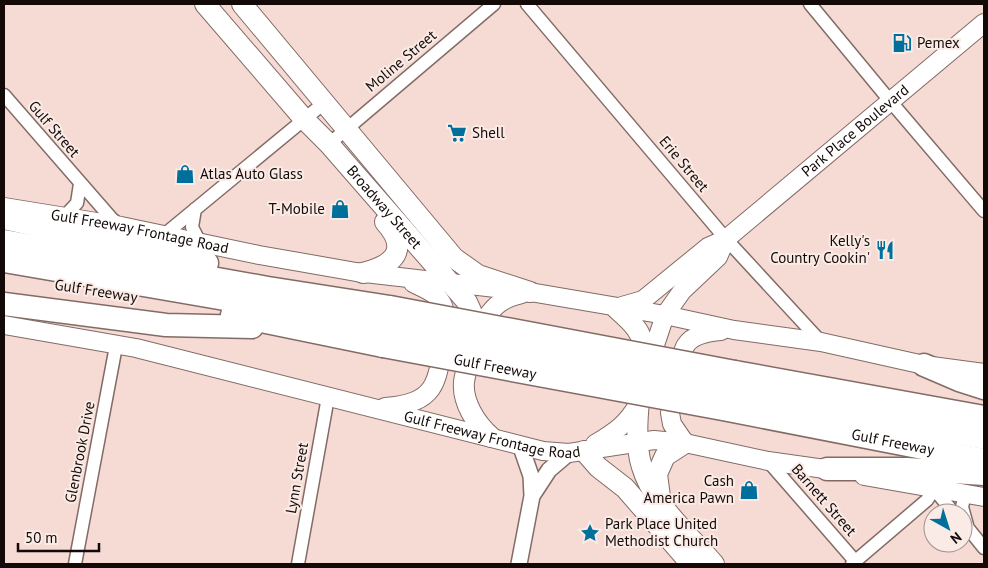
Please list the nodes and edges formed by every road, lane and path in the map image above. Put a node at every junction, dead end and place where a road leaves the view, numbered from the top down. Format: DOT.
graph roads {
  1 [pos="205,4"];
  2 [pos="242,4"];
  3 [pos="494,4"];
  4 [pos="527,4"];
  5 [pos="810,4"];
  6 [pos="984,23"];
  7 [pos="4,95"];
  8 [pos="891,102"];
  9 [pos="324,103"];
  10 [pos="304,119"];
  11 [pos="346,129"];
  12 [pos="329,144"];
  13 [pos="80,184"];
  14 [pos="383,206"];
  15 [pos="4,207"];
  16 [pos="195,209"];
  17 [pos="984,210"];
  18 [pos="65,216"];
  19 [pos="4,218"];
  20 [pos="121,226"];
  21 [pos="164,235"];
  22 [pos="726,239"];
  23 [pos="4,241"];
  24 [pos="200,242"];
  25 [pos="4,261"];
  26 [pos="363,273"];
  27 [pos="4,277"];
  28 [pos="406,279"];
  29 [pos="452,284"];
  30 [pos="268,288"];
  31 [pos="530,292"];
  32 [pos="4,304"];
  33 [pos="616,308"];
  34 [pos="665,314"];
  35 [pos="4,325"];
  36 [pos="288,327"];
  37 [pos="387,327"];
  38 [pos="734,330"];
  39 [pos="476,332"];
  40 [pos="821,342"];
  41 [pos="116,346"];
  42 [pos="649,363"];
  43 [pos="924,365"];
  44 [pos="984,373"];
  45 [pos="984,388"];
  46 [pos="732,391"];
  47 [pos="328,397"];
  48 [pos="639,403"];
  49 [pos="374,408"];
  50 [pos="984,417"];
  51 [pos="491,436"];
  52 [pos="984,438"];
  53 [pos="639,441"];
  54 [pos="685,443"];
  55 [pos="521,448"];
  56 [pos="577,452"];
  57 [pos="984,460"];
  58 [pos="768,461"];
  59 [pos="827,469"];
  60 [pos="984,474"];
  61 [pos="934,489"];
  62 [pos="965,494"];
  63 [pos="532,496"];
  64 [pos="984,497"];
  65 [pos="946,503"];
  66 [pos="963,503"];
  67 [pos="667,510"];
  68 [pos="973,534"];
  69 [pos="984,548"];
  70 [pos="854,563"];
  71 [pos="75,564"];
  72 [pos="298,564"];
  73 [pos="520,564"];
  74 [pos="691,564"];
  75 [pos="714,564"];
  1 -- 10 [label="main road, Broadway Street"];
  2 -- 9 [label="main road, Broadway Street"];
  3 -- 11 [label="street, Moline Street"];
  4 -- 22 [label="street, Erie Street"];
  5 -- 8 [label="street"];
  6 -- 8 [label="main road, Park Place Boulevard"];
  7 -- 13 [label="street, Gulf Street"];
  8 -- 17 [label="street"];
  8 -- 22 [label="main road, Park Place Boulevard"];
  9 -- 10 [label="street"];
  9 -- 11 [label="main road, Broadway Street"];
  10 -- 12 [label="main road, Broadway Street"];
  10 -- 16 [label="street"];
  11 -- 12 [label="street, Moline Street"];
  11 -- 31 [label="main road, Broadway Street"];
  12 -- 14 [label="main road, Broadway Street"];
  13 -- 18 [label="street"];
  13 -- 20 [label="street, Gulf Street"];
  14 -- 26 [label="main road"];
  14 -- 29 [label="main road, Broadway Street"];
  15 -- 18 [label="main road, Gulf Freeway Frontage Road"];
  16 -- 21 [label="street"];
  16 -- 24 [label="street"];
  18 -- 20 [label="main road, Gulf Freeway Frontage Road"];
  19 -- 30 [label="highway"];
  20 -- 21 [label="main road, Gulf Freeway Frontage Road"];
  21 -- 24 [label="main road, Gulf Freeway Frontage Road"];
  22 -- 33 [label="main road, Park Place Boulevard"];
  22 -- 34 [label="main road, Park Place Boulevard"];
  22 -- 40 [label="street, Erie Street"];
  23 -- 30 [label="highway, Gulf Freeway"];
  24 -- 26 [label="main road, Gulf Freeway Frontage Road"];
  25 -- 37 [label="highway, Gulf Freeway"];
  26 -- 28 [label="main road, Gulf Freeway Frontage Road"];
  27 -- 36 [label="highway, Gulf Freeway"];
  28 -- 29 [label="main road, Gulf Freeway Frontage Road"];
  28 -- 49 [label="main road"];
  29 -- 31 [label="main road, Gulf Freeway Frontage Road"];
  29 -- 39 [label="main road, Broadway Street"];
  30 -- 37 [label="highway, Gulf Freeway"];
  31 -- 33 [label="main road, Gulf Freeway Frontage Road"];
  31 -- 39 [label="main road"];
  32 -- 36 [label="highway"];
  33 -- 34 [label="main road, Gulf Freeway Frontage Road"];
  33 -- 42 [label="main road"];
  34 -- 38 [label="main road, Gulf Freeway Frontage Road"];
  34 -- 42 [label="main road, Park Place Boulevard"];
  35 -- 41 [label="main road, Gulf Freeway Frontage Road"];
  36 -- 37 [label="highway, Gulf Freeway"];
  37 -- 46 [label="highway, Gulf Freeway, bridge"];
  38 -- 40 [label="main road, Gulf Freeway Frontage Road"];
  38 -- 54 [label="main road"];
  39 -- 51 [label="main road, Broadway Street"];
  40 -- 43 [label="main road, Gulf Freeway Frontage Road"];
  41 -- 47 [label="main road, Gulf Freeway Frontage Road"];
  41 -- 71 [label="street, Glenbrook Drive"];
  42 -- 48 [label="main road"];
  43 -- 44 [label="main road, Gulf Freeway Frontage Road"];
  43 -- 45 [label="highway"];
  46 -- 50 [label="highway, Gulf Freeway"];
  46 -- 52 [label="highway, Gulf Freeway"];
  46 -- 57 [label="highway, Gulf Freeway"];
  47 -- 49 [label="main road, Gulf Freeway Frontage Road"];
  47 -- 72 [label="street, Lynn Street"];
  48 -- 53 [label="main road"];
  48 -- 56 [label="main road"];
  49 -- 51 [label="main road, Gulf Freeway Frontage Road"];
  51 -- 55 [label="main road, Gulf Freeway Frontage Road"];
  53 -- 54 [label="main road, Gulf Freeway Frontage Road"];
  53 -- 56 [label="main road, Gulf Freeway Frontage Road"];
  53 -- 67 [label="main road"];
  54 -- 58 [label="main road, Gulf Freeway Frontage Road"];
  54 -- 67 [label="main road"];
  55 -- 56 [label="main road, Gulf Freeway Frontage Road"];
  55 -- 63 [label="street"];
  56 -- 63 [label="street"];
  56 -- 74 [label="main road"];
  58 -- 59 [label="main road, Gulf Freeway Frontage Road"];
  58 -- 70 [label="street, Barnett Street"];
  59 -- 60 [label="highway"];
  59 -- 61 [label="main road, Gulf Freeway Frontage Road"];
  61 -- 62 [label="main road, Gulf Freeway Frontage Road"];
  61 -- 65 [label="street"];
  61 -- 70 [label="street"];
  62 -- 64 [label="main road, Gulf Freeway Frontage Road"];
  62 -- 66 [label="street"];
  63 -- 73 [label="street"];
  67 -- 75 [label="main road"];
  68 -- 69 [label="street"];
}
